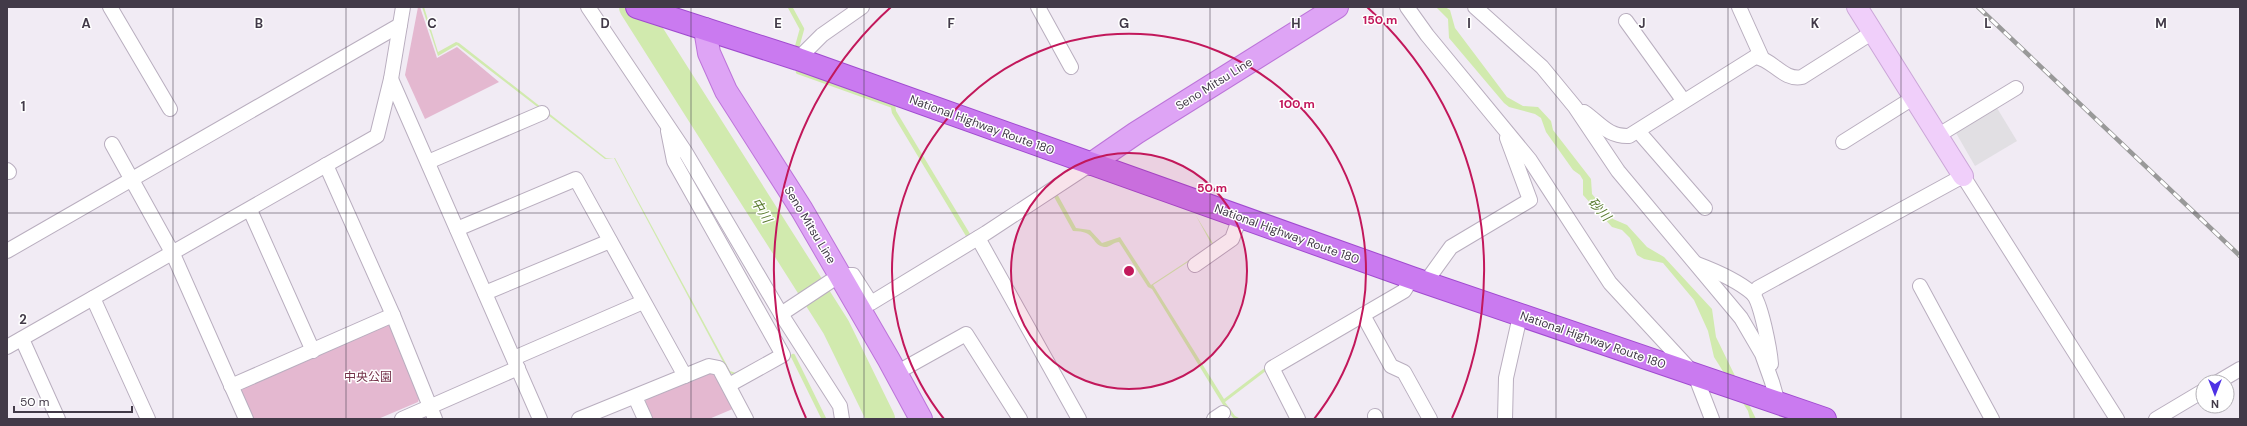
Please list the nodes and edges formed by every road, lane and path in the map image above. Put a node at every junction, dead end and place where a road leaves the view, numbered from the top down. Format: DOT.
graph roads {
  1 [pos="110,7"];
  2 [pos="403,7"];
  3 [pos="588,7"];
  4 [pos="637,7"];
  5 [pos="862,7"];
  6 [pos="1038,7"];
  7 [pos="1337,7"];
  8 [pos="1407,7"];
  9 [pos="1475,7"];
  10 [pos="1739,7"];
  11 [pos="1857,7"];
  12 [pos="844,12"];
  13 [pos="687,20"];
  14 [pos="1626,22"];
  15 [pos="400,25"];
  16 [pos="1873,32"];
  17 [pos="1762,58"];
  18 [pos="798,59"];
  19 [pos="1071,67"];
  20 [pos="391,79"];
  21 [pos="2016,88"];
  22 [pos="1913,98"];
  23 [pos="1684,100"];
  24 [pos="1575,107"];
  25 [pos="170,109"];
  26 [pos="542,113"];
  27 [pos="1501,125"];
  28 [pos="668,126"];
  29 [pos="1638,131"];
  30 [pos="1937,136"];
  31 [pos="1842,142"];
  32 [pos="112,144"];
  33 [pos="428,162"];
  34 [pos="1091,164"];
  35 [pos="326,165"];
  36 [pos="1963,176"];
  37 [pos="131,180"];
  38 [pos="1705,208"];
  39 [pos="250,210"];
  40 [pos="1240,217"];
  41 [pos="457,229"];
  42 [pos="974,240"];
  43 [pos="610,241"];
  44 [pos="7,251"];
  45 [pos="173,254"];
  46 [pos="1694,263"];
  47 [pos="1195,265"];
  48 [pos="838,277"];
  49 [pos="1418,280"];
  50 [pos="1920,286"];
  51 [pos="486,293"];
  52 [pos="1753,294"];
  53 [pos="94,298"];
  54 [pos="643,302"];
  55 [pos="783,313"];
  56 [pos="393,315"];
  57 [pos="1364,315"];
  58 [pos="1520,316"];
  59 [pos="22,339"];
  60 [pos="7,347"];
  61 [pos="313,351"];
  62 [pos="516,363"];
  63 [pos="896,373"];
  64 [pos="685,376"];
  65 [pos="1704,378"];
  66 [pos="729,385"];
  67 [pos="231,386"];
  68 [pos="2195,396"];
  69 [pos="635,397"];
  70 [pos="1780,402"];
  71 [pos="432,413"];
  72 [pos="58,419"];
  73 [pos="148,419"];
  74 [pos="246,419"];
  75 [pos="402,419"];
  76 [pos="540,419"];
  77 [pos="579,419"];
  78 [pos="645,419"];
  79 [pos="746,419"];
  80 [pos="842,419"];
  81 [pos="921,419"];
  82 [pos="1020,419"];
  83 [pos="1079,419"];
  84 [pos="1298,419"];
  85 [pos="1430,419"];
  86 [pos="1505,419"];
  87 [pos="1712,419"];
  88 [pos="1825,419"];
  89 [pos="1992,419"];
  90 [pos="2117,419"];
  91 [pos="2156,419"];
  1 -- 25 [label="street"];
  2 -- 15 [label="street"];
  3 -- 28 [label="street"];
  4 -- 13 [label="highway, National Highway Route 180"];
  5 -- 12 [label="street"];
  6 -- 19 [label="street"];
  7 -- 34 [label="main road, Seno Mitsu Line"];
  8 -- 27 [label="street"];
  9 -- 24 [label="street"];
  10 -- 17 [label="street"];
  11 -- 16 [label="main road"];
  12 -- 18 [label="street"];
  13 -- 18 [label="highway, National Highway Route 180"];
  13 -- 48 [label="main road, Seno Mitsu Line"];
  14 -- 23 [label="street"];
  15 -- 20 [label="street"];
  15 -- 37 [label="street"];
  16 -- 17 [label="street"];
  16 -- 22 [label="main road"];
  17 -- 23 [label="street"];
  18 -- 34 [label="highway, National Highway Route 180"];
  20 -- 33 [label="street"];
  20 -- 35 [label="street"];
  21 -- 30 [label="street"];
  22 -- 30 [label="main road"];
  22 -- 31 [label="street"];
  23 -- 29 [label="street"];
  24 -- 29 [label="street"];
  24 -- 46 [label="street"];
  26 -- 33 [label="street"];
  27 -- 49 [label="street"];
  27 -- 65 [label="street"];
  28 -- 55 [label="street"];
  28 -- 66 [label="street"];
  29 -- 38 [label="street"];
  30 -- 36 [label="main road"];
  32 -- 37 [label="street"];
  33 -- 41 [label="street"];
  34 -- 40 [label="highway, National Highway Route 180"];
  34 -- 42 [label="street"];
  35 -- 39 [label="street"];
  35 -- 56 [label="street"];
  36 -- 52 [label="street"];
  36 -- 90 [label="street"];
  37 -- 44 [label="street"];
  37 -- 45 [label="street"];
  39 -- 45 [label="street"];
  39 -- 61 [label="street"];
  40 -- 47 [label="street"];
  40 -- 49 [label="highway, National Highway Route 180"];
  41 -- 43 [label="street"];
  41 -- 51 [label="street"];
  42 -- 48 [label="street"];
  42 -- 83 [label="street"];
  43 -- 51 [label="street"];
  43 -- 54 [label="street"];
  45 -- 53 [label="street"];
  45 -- 67 [label="street"];
  46 -- 52 [label="street"];
  46 -- 70 [label="street"];
  48 -- 55 [label="street"];
  48 -- 63 [label="main road, Seno Mitsu Line"];
  49 -- 57 [label="street"];
  49 -- 58 [label="highway, National Highway Route 180"];
  50 -- 89 [label="street"];
  51 -- 62 [label="street"];
  52 -- 70 [label="street"];
  53 -- 59 [label="street"];
  53 -- 73 [label="street"];
  54 -- 62 [label="street"];
  54 -- 64 [label="street"];
  55 -- 80 [label="street"];
  56 -- 61 [label="street"];
  56 -- 71 [label="street"];
  57 -- 84 [label="street"];
  57 -- 85 [label="street"];
  58 -- 65 [label="highway, National Highway Route 180"];
  58 -- 86 [label="street"];
  59 -- 60 [label="street"];
  59 -- 72 [label="street"];
  61 -- 67 [label="street"];
  62 -- 71 [label="street"];
  62 -- 76 [label="street"];
  63 -- 81 [label="main road, Seno Mitsu Line"];
  63 -- 82 [label="street"];
  64 -- 66 [label="street"];
  64 -- 69 [label="street"];
  65 -- 70 [label="highway, National Highway Route 180"];
  65 -- 87 [label="street"];
  66 -- 79 [label="street"];
  67 -- 74 [label="street"];
  68 -- 91 [label="street"];
  69 -- 77 [label="street"];
  69 -- 78 [label="street"];
  70 -- 88 [label="highway, National Highway Route 180"];
  71 -- 75 [label="street"];
}
